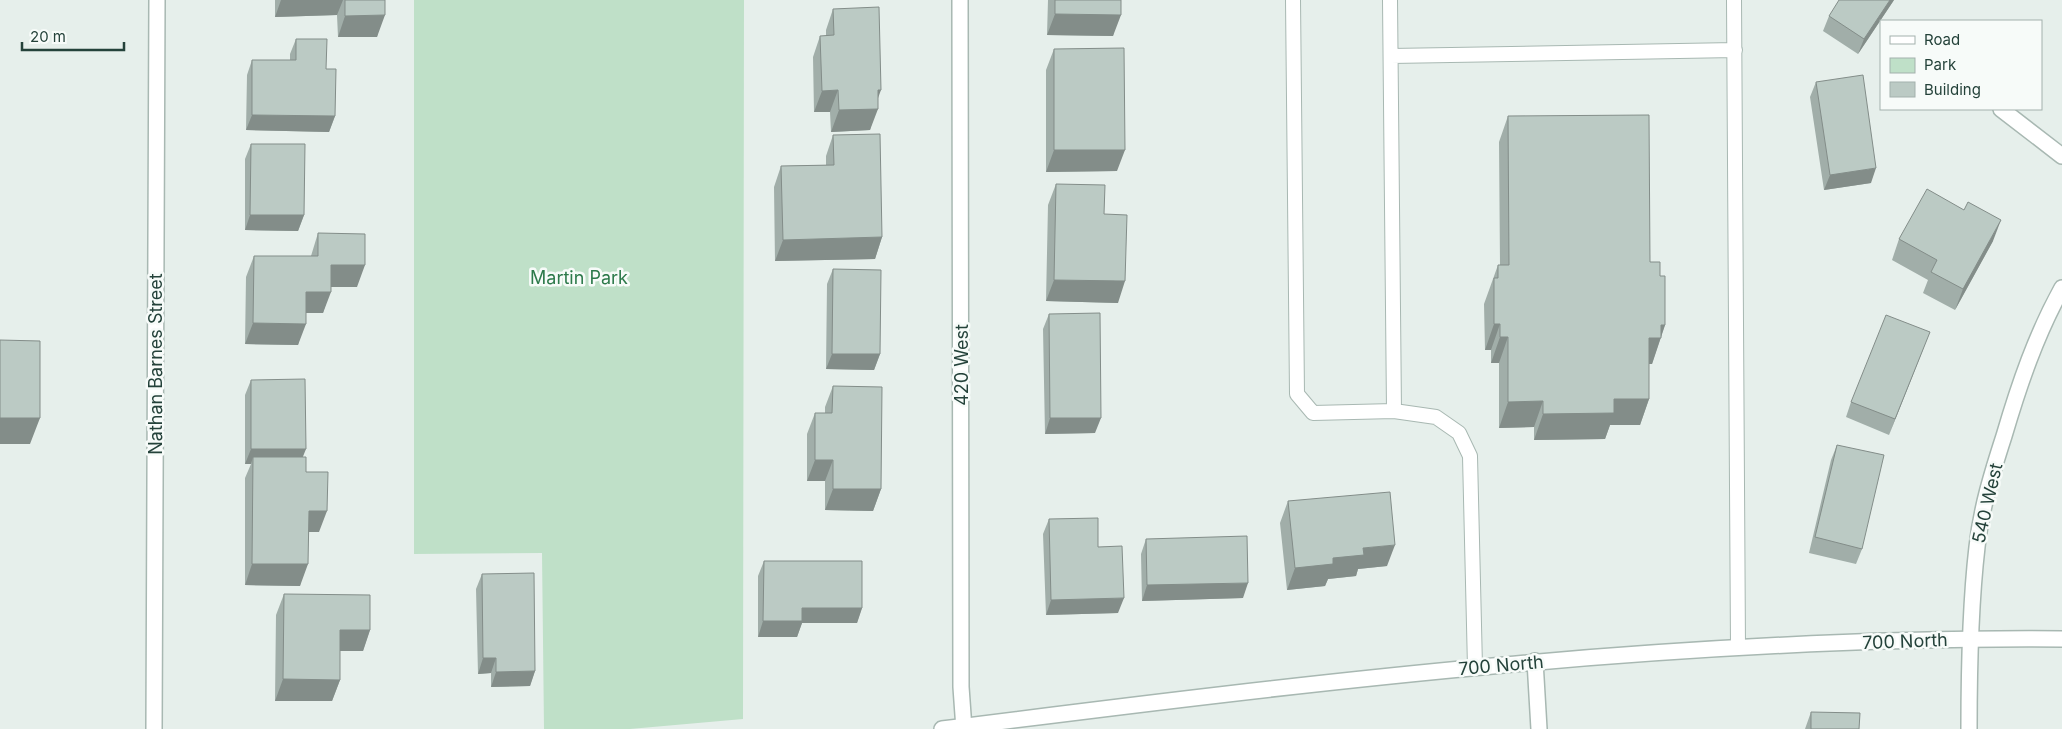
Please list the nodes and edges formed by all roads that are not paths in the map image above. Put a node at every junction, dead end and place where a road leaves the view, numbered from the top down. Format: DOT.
graph roads {
  1 [pos="157,0"];
  2 [pos="960,0"];
  3 [pos="1293,0"];
  4 [pos="1390,0"];
  5 [pos="1734,0"];
  6 [pos="1735,50"];
  7 [pos="1390,56"];
  8 [pos="2002,110"];
  9 [pos="2062,156"];
  10 [pos="2062,288"];
  11 [pos="1394,411"];
  12 [pos="1971,639"];
  13 [pos="2062,639"];
  14 [pos="1738,647"];
  15 [pos="1535,661"];
  16 [pos="1475,667"];
  17 [pos="964,728"];
  18 [pos="154,729"];
  19 [pos="942,729"];
  20 [pos="1539,729"];
  21 [pos="1969,729"];
  1 -- 18 [label="street, Nathan Barnes Street"];
  2 -- 17 [label="street, 420 West"];
  3 -- 11 [label="lane"];
  4 -- 7 [label="lane"];
  5 -- 6 [label="lane"];
  6 -- 7 [label="lane"];
  6 -- 14 [label="lane"];
  7 -- 11 [label="lane"];
  8 -- 9 [label="street"];
  10 -- 12 [label="street, 540 West"];
  11 -- 16 [label="lane"];
  12 -- 13 [label="street, 700 North"];
  12 -- 14 [label="street, 700 North"];
  12 -- 21 [label="street, 540 West"];
  14 -- 15 [label="street, 700 North"];
  15 -- 16 [label="street, 700 North"];
  15 -- 20 [label="street"];
  16 -- 17 [label="street, 700 North"];
  17 -- 19 [label="street, 700 North"];
}
